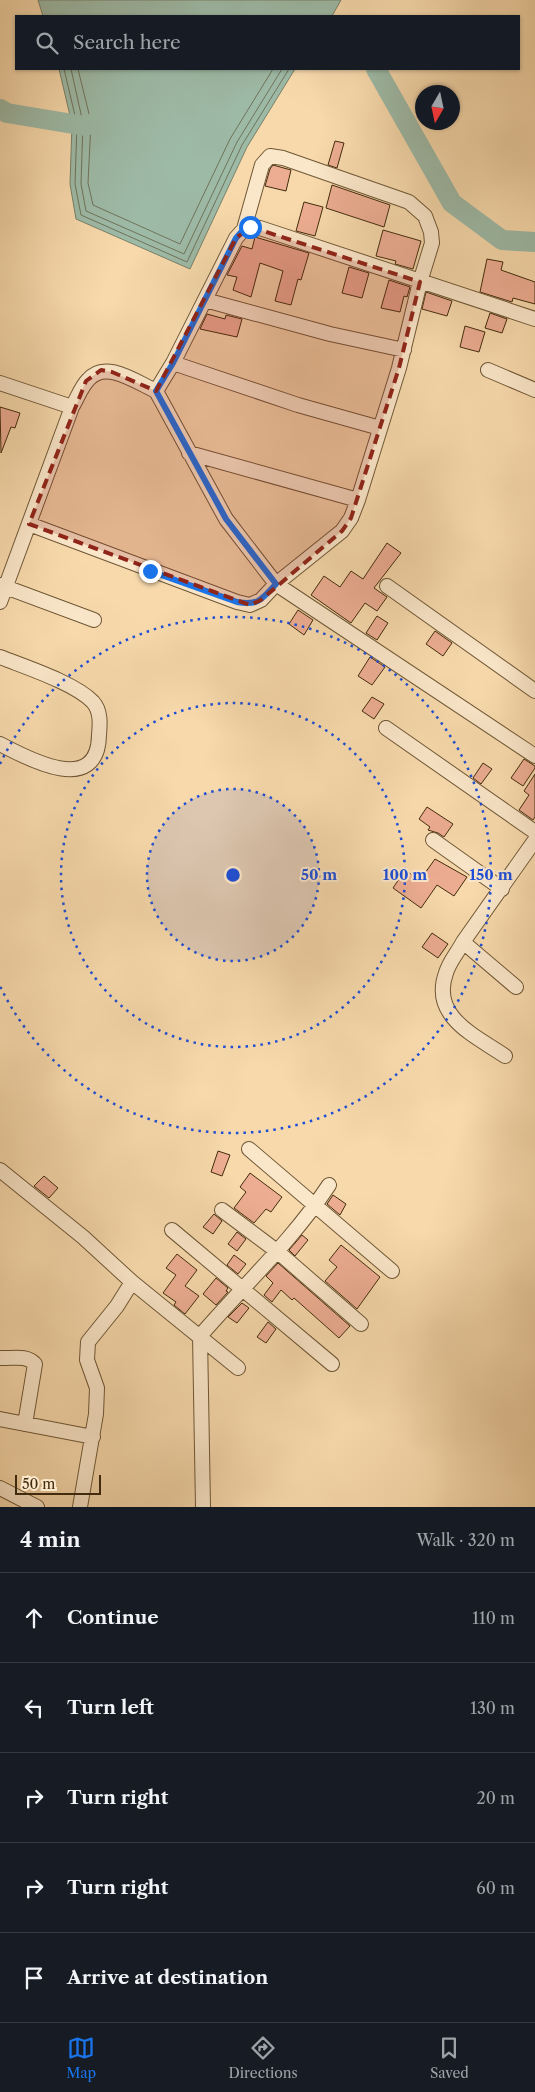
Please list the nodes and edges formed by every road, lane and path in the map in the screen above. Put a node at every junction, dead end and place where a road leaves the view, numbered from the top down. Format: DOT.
graph roads {
  1 [pos="244,229"];
  2 [pos="420,282"];
  3 [pos="205,300"];
  4 [pos="535,319"];
  5 [pos="404,350"];
  6 [pos="173,363"];
  7 [pos="488,370"];
  8 [pos="0,383"];
  9 [pos="535,390"];
  10 [pos="156,391"];
  11 [pos="72,407"];
  12 [pos="380,428"];
  13 [pos="189,453"];
  14 [pos="358,500"];
  15 [pos="29,524"];
  16 [pos="276,584"];
  17 [pos="3,586"];
  18 [pos="387,586"];
  19 [pos="0,602"];
  20 [pos="94,620"];
  21 [pos="0,657"];
  22 [pos="535,691"];
  23 [pos="386,728"];
  24 [pos="0,744"];
  25 [pos="535,756"];
  26 [pos="535,832"];
  27 [pos="433,840"];
  28 [pos="535,840"];
  29 [pos="502,889"];
  30 [pos="463,942"];
  31 [pos="516,987"];
  32 [pos="505,1056"];
  33 [pos="249,1149"];
  34 [pos="0,1170"];
  35 [pos="329,1185"];
  36 [pos="316,1205"];
  37 [pos="222,1210"];
  38 [pos="172,1230"];
  39 [pos="278,1252"];
  40 [pos="392,1271"];
  41 [pos="132,1282"];
  42 [pos="241,1288"];
  43 [pos="361,1324"];
  44 [pos="200,1336"];
  45 [pos="0,1358"];
  46 [pos="332,1364"];
  47 [pos="238,1368"];
  48 [pos="0,1419"];
  49 [pos="25,1424"];
  50 [pos="93,1437"];
  51 [pos="0,1488"];
  52 [pos="29,1505"];
  53 [pos="80,1507"];
  54 [pos="203,1507"];
  1 -- 2 [label="street"];
  1 -- 2 [label="street"];
  1 -- 3 [label="street"];
  2 -- 4 [label="street"];
  2 -- 5 [label="street"];
  3 -- 5 [label="street"];
  3 -- 6 [label="street"];
  5 -- 12 [label="street"];
  6 -- 10 [label="street"];
  6 -- 12 [label="street"];
  7 -- 9 [label="street"];
  8 -- 11 [label="street"];
  10 -- 11 [label="street"];
  10 -- 13 [label="street"];
  11 -- 15 [label="street"];
  12 -- 14 [label="street"];
  13 -- 14 [label="street"];
  13 -- 16 [label="street"];
  14 -- 16 [label="street"];
  15 -- 16 [label="street"];
  15 -- 17 [label="street"];
  16 -- 25 [label="street"];
  17 -- 19 [label="street"];
  17 -- 20 [label="street"];
  18 -- 22 [label="street"];
  21 -- 24 [label="street"];
  23 -- 26 [label="street"];
  27 -- 29 [label="street"];
  28 -- 29 [label="street"];
  29 -- 30 [label="street"];
  30 -- 31 [label="street"];
  30 -- 32 [label="street"];
  33 -- 36 [label="street"];
  34 -- 41 [label="street"];
  35 -- 36 [label="street"];
  36 -- 39 [label="street"];
  36 -- 40 [label="street"];
  37 -- 39 [label="street"];
  38 -- 42 [label="street"];
  39 -- 42 [label="street"];
  39 -- 43 [label="street"];
  41 -- 44 [label="street"];
  41 -- 50 [label="street"];
  42 -- 44 [label="street"];
  42 -- 46 [label="street"];
  44 -- 47 [label="street"];
  44 -- 54 [label="street"];
  45 -- 49 [label="street"];
  48 -- 49 [label="street"];
  49 -- 50 [label="street"];
  50 -- 53 [label="street"];
  51 -- 52 [label="street"];
}
